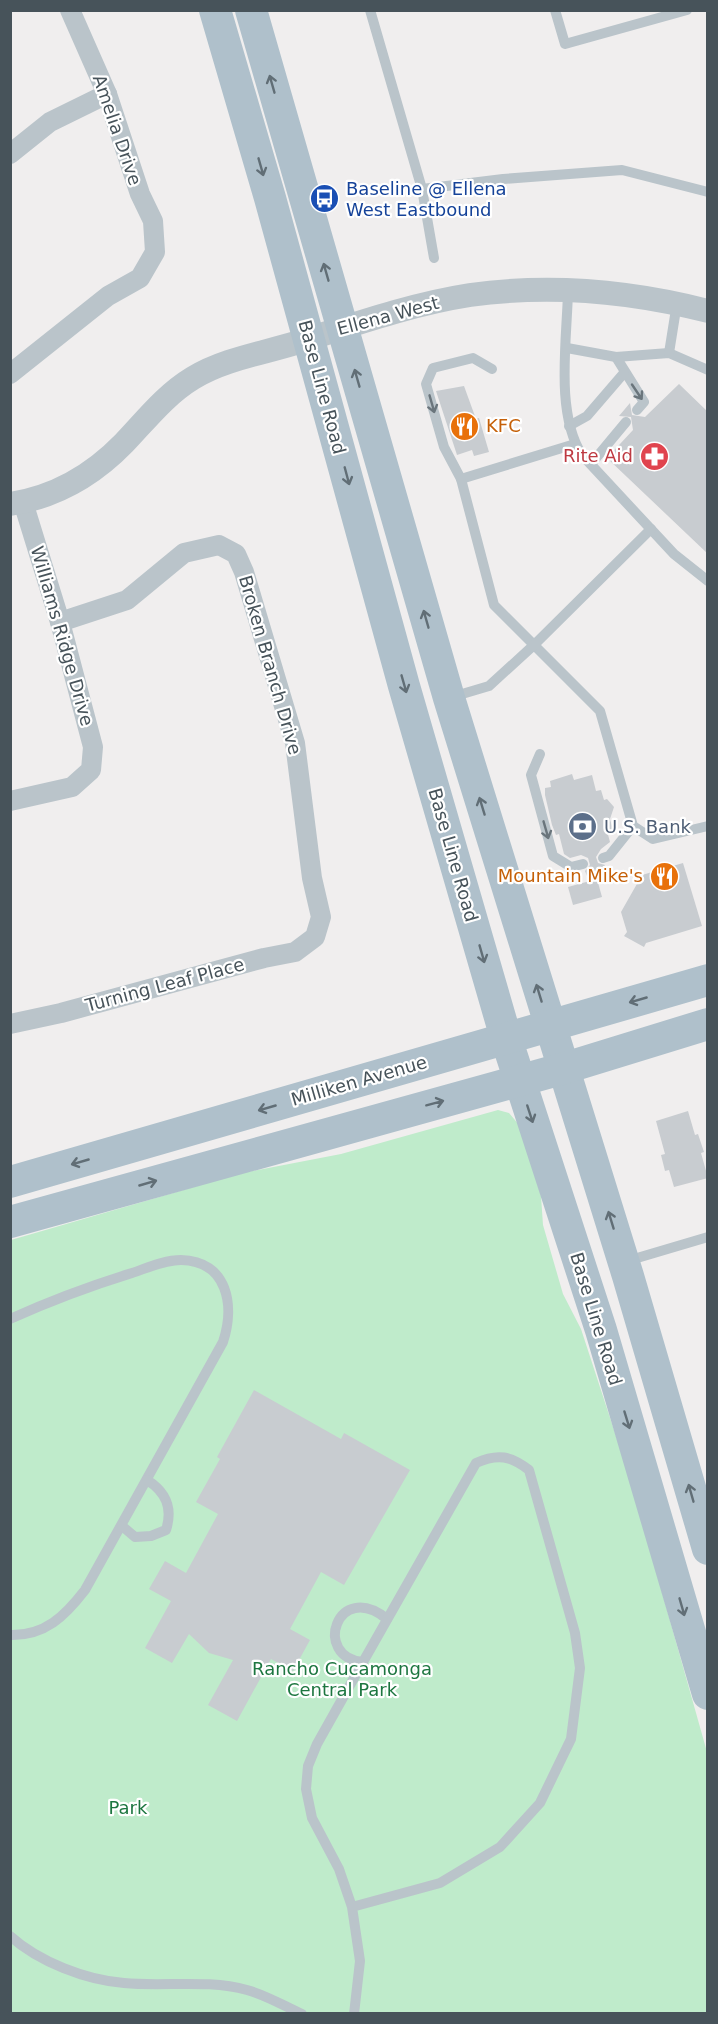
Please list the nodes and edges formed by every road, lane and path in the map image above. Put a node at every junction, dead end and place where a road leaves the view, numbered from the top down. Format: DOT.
graph roads {
  1 [pos="69,10"];
  2 [pos="214,10"];
  3 [pos="250,10"];
  4 [pos="370,10"];
  5 [pos="555,10"];
  6 [pos="687,10"];
  7 [pos="107,94"];
  8 [pos="10,154"];
  9 [pos="422,189"];
  10 [pos="708,192"];
  11 [pos="434,258"];
  12 [pos="567,291"];
  13 [pos="678,303"];
  14 [pos="708,311"];
  15 [pos="343,328"];
  16 [pos="309,339"];
  17 [pos="567,348"];
  18 [pos="669,353"];
  19 [pos="616,357"];
  20 [pos="492,369"];
  21 [pos="708,370"];
  22 [pos="624,373"];
  23 [pos="10,374"];
  24 [pos="637,410"];
  25 [pos="626,422"];
  26 [pos="569,426"];
  27 [pos="575,444"];
  28 [pos="591,464"];
  29 [pos="461,479"];
  30 [pos="17,503"];
  31 [pos="651,529"];
  32 [pos="708,581"];
  33 [pos="60,622"];
  34 [pos="535,644"];
  35 [pos="449,698"];
  36 [pos="540,754"];
  37 [pos="10,801"];
  38 [pos="633,826"];
  39 [pos="708,826"];
  40 [pos="603,858"];
  41 [pos="583,864"];
  42 [pos="315,937"];
  43 [pos="708,980"];
  44 [pos="10,1024"];
  45 [pos="708,1024"];
  46 [pos="549,1025"];
  47 [pos="507,1038"];
  48 [pos="565,1068"];
  49 [pos="519,1080"];
  50 [pos="10,1182"];
  51 [pos="10,1222"];
  52 [pos="708,1237"];
  53 [pos="624,1262"];
  54 [pos="10,1319"];
  55 [pos="147,1480"];
  56 [pos="122,1526"];
  57 [pos="708,1549"];
  58 [pos="387,1619"];
  59 [pos="10,1635"];
  60 [pos="363,1662"];
  61 [pos="708,1694"];
  62 [pos="352,1907"];
  63 [pos="10,1936"];
  64 [pos="302,2013"];
  65 [pos="354,2013"];
  1 -- 7 [label="street, Amelia Drive"];
  2 -- 16 [label="main road, Base Line Road, one-way"];
  15 -- 3 [label="main road, Base Line Road, one-way"];
  4 -- 9 [label="lane"];
  5 -- 6 [label="lane"];
  7 -- 8 [label="street"];
  7 -- 23 [label="street, Amelia Drive"];
  9 -- 10 [label="lane"];
  9 -- 11 [label="lane"];
  12 -- 13 [label="street, Ellena West"];
  12 -- 15 [label="street, Ellena West"];
  12 -- 17 [label="lane"];
  13 -- 14 [label="street, Ellena West"];
  13 -- 18 [label="lane"];
  15 -- 16 [label="street, Ellena West"];
  35 -- 15 [label="main road, Base Line Road, one-way"];
  16 -- 30 [label="street, Ellena West"];
  16 -- 47 [label="main road, Base Line Road, one-way"];
  17 -- 19 [label="lane"];
  17 -- 26 [label="lane"];
  18 -- 19 [label="lane"];
  18 -- 21 [label="lane"];
  19 -- 22 [label="lane"];
  20 -- 29 [label="lane, one-way"];
  22 -- 24 [label="lane, one-way"];
  22 -- 26 [label="lane"];
  25 -- 28 [label="lane"];
  26 -- 27 [label="lane"];
  27 -- 28 [label="lane"];
  27 -- 29 [label="lane"];
  28 -- 31 [label="lane"];
  29 -- 34 [label="lane"];
  30 -- 33 [label="street, Williams Ridge Drive"];
  31 -- 32 [label="lane"];
  31 -- 34 [label="lane"];
  33 -- 37 [label="street, Williams Ridge Drive"];
  33 -- 42 [label="street, Broken Branch Drive"];
  34 -- 35 [label="lane"];
  34 -- 38 [label="lane"];
  46 -- 35 [label="main road, Base Line Road, one-way"];
  36 -- 41 [label="lane, one-way"];
  38 -- 39 [label="lane"];
  38 -- 40 [label="lane"];
  42 -- 44 [label="street, Turning Leaf Place"];
  43 -- 46 [label="main road, Milliken Avenue, one-way"];
  45 -- 48 [label="main road"];
  46 -- 47 [label="main road, Milliken Avenue"];
  46 -- 48 [label="main road, Base Line Road"];
  47 -- 49 [label="main road, Base Line Road"];
  47 -- 50 [label="main road, Milliken Avenue, one-way"];
  48 -- 49 [label="main road"];
  53 -- 48 [label="main road, Base Line Road, one-way"];
  51 -- 49 [label="main road, one-way"];
  49 -- 61 [label="main road, Base Line Road, one-way"];
  52 -- 53 [label="lane"];
  57 -- 53 [label="main road, Base Line Road, one-way"];
  54 -- 55 [label="lane"];
  55 -- 56 [label="lane"];
  55 -- 56 [label="lane"];
  56 -- 59 [label="lane"];
  58 -- 60 [label="lane"];
  58 -- 60 [label="lane"];
  58 -- 62 [label="lane"];
  60 -- 62 [label="lane"];
  62 -- 65 [label="lane"];
  63 -- 64 [label="lane"];
}
